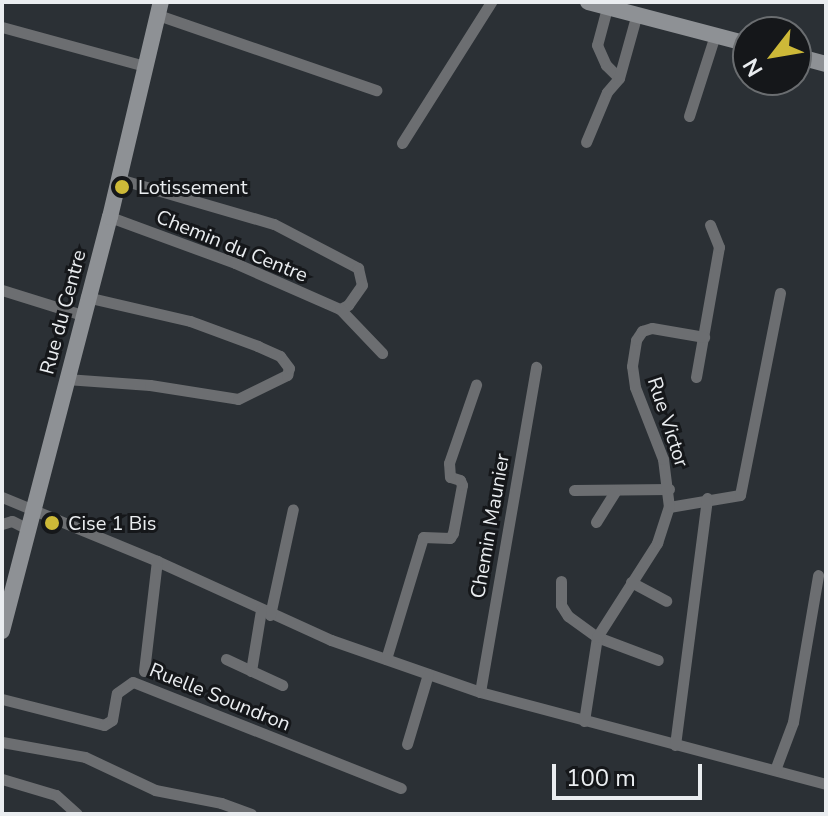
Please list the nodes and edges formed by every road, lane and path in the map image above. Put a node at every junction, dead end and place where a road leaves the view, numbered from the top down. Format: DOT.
graph roads {
  1 [pos="491,2"];
  2 [pos="588,2"];
  3 [pos="607,8"];
  4 [pos="160,9"];
  5 [pos="636,17"];
  6 [pos="2,27"];
  7 [pos="715,35"];
  8 [pos="732,40"];
  9 [pos="145,66"];
  10 [pos="619,78"];
  11 [pos="376,90"];
  12 [pos="689,116"];
  13 [pos="586,142"];
  14 [pos="402,143"];
  15 [pos="119,179"];
  16 [pos="110,217"];
  17 [pos="710,225"];
  18 [pos="2,290"];
  19 [pos="780,293"];
  20 [pos="86,297"];
  21 [pos="340,309"];
  22 [pos="82,315"];
  23 [pos="704,337"];
  24 [pos="382,353"];
  25 [pos="536,367"];
  26 [pos="696,377"];
  27 [pos="66,379"];
  28 [pos="476,385"];
  29 [pos="669,489"];
  30 [pos="574,490"];
  31 [pos="615,492"];
  32 [pos="2,497"];
  33 [pos="707,498"];
  34 [pos="32,507"];
  35 [pos="669,507"];
  36 [pos="293,509"];
  37 [pos="596,522"];
  38 [pos="2,524"];
  39 [pos="26,528"];
  40 [pos="157,561"];
  41 [pos="818,575"];
  42 [pos="561,581"];
  43 [pos="631,582"];
  44 [pos="666,601"];
  45 [pos="266,613"];
  46 [pos="2,631"];
  47 [pos="597,637"];
  48 [pos="226,659"];
  49 [pos="386,659"];
  50 [pos="658,660"];
  51 [pos="144,671"];
  52 [pos="251,671"];
  53 [pos="428,674"];
  54 [pos="282,685"];
  55 [pos="480,692"];
  56 [pos="2,699"];
  57 [pos="584,721"];
  58 [pos="2,742"];
  59 [pos="407,744"];
  60 [pos="675,745"];
  61 [pos="775,770"];
  62 [pos="2,779"];
  63 [pos="826,784"];
  64 [pos="401,788"];
  65 [pos="77,814"];
  66 [pos="251,814"];
  1 -- 14 [label="street"];
  2 -- 3 [label="street"];
  3 -- 5 [label="street"];
  3 -- 10 [label="street"];
  4 -- 9 [label="street, Rue du Centre"];
  4 -- 11 [label="street"];
  5 -- 7 [label="street"];
  5 -- 10 [label="street"];
  6 -- 9 [label="street"];
  7 -- 8 [label="street"];
  7 -- 12 [label="street"];
  9 -- 15 [label="street, Rue du Centre"];
  10 -- 13 [label="street"];
  15 -- 16 [label="street, Rue du Centre"];
  15 -- 21 [label="street, Chemin du Centre"];
  16 -- 20 [label="street, Rue du Centre"];
  16 -- 21 [label="street, Chemin du Centre"];
  17 -- 23 [label="street"];
  18 -- 22 [label="street"];
  19 -- 33 [label="street"];
  20 -- 22 [label="street, Rue du Centre"];
  20 -- 27 [label="street"];
  21 -- 24 [label="street, Chemin du Centre"];
  22 -- 27 [label="street, Rue du Centre"];
  23 -- 26 [label="street"];
  23 -- 29 [label="street, Rue Victor"];
  25 -- 55 [label="street, Chemin Maunier"];
  27 -- 34 [label="street, Rue du Centre"];
  28 -- 49 [label="street"];
  29 -- 31 [label="street"];
  29 -- 35 [label="street, Rue Victor"];
  30 -- 31 [label="street"];
  31 -- 37 [label="street"];
  32 -- 34 [label="street"];
  33 -- 35 [label="street"];
  33 -- 60 [label="street"];
  34 -- 39 [label="street, Rue du Centre"];
  34 -- 40 [label="street"];
  35 -- 43 [label="street, Rue Victor"];
  36 -- 45 [label="street"];
  38 -- 39 [label="street"];
  39 -- 46 [label="street, Rue du Centre"];
  40 -- 45 [label="street"];
  40 -- 51 [label="street"];
  41 -- 61 [label="street"];
  42 -- 47 [label="street"];
  43 -- 44 [label="street"];
  43 -- 47 [label="street, Rue Victor"];
  45 -- 49 [label="street"];
  45 -- 52 [label="street"];
  47 -- 50 [label="street"];
  47 -- 57 [label="street, Rue Victor"];
  48 -- 52 [label="street"];
  49 -- 53 [label="street"];
  52 -- 54 [label="street"];
  53 -- 55 [label="street"];
  53 -- 59 [label="street"];
  55 -- 57 [label="street"];
  56 -- 64 [label="street, Ruelle Soundron"];
  57 -- 60 [label="street"];
  58 -- 66 [label="street"];
  60 -- 61 [label="street"];
  61 -- 63 [label="street"];
  62 -- 65 [label="street"];
}
